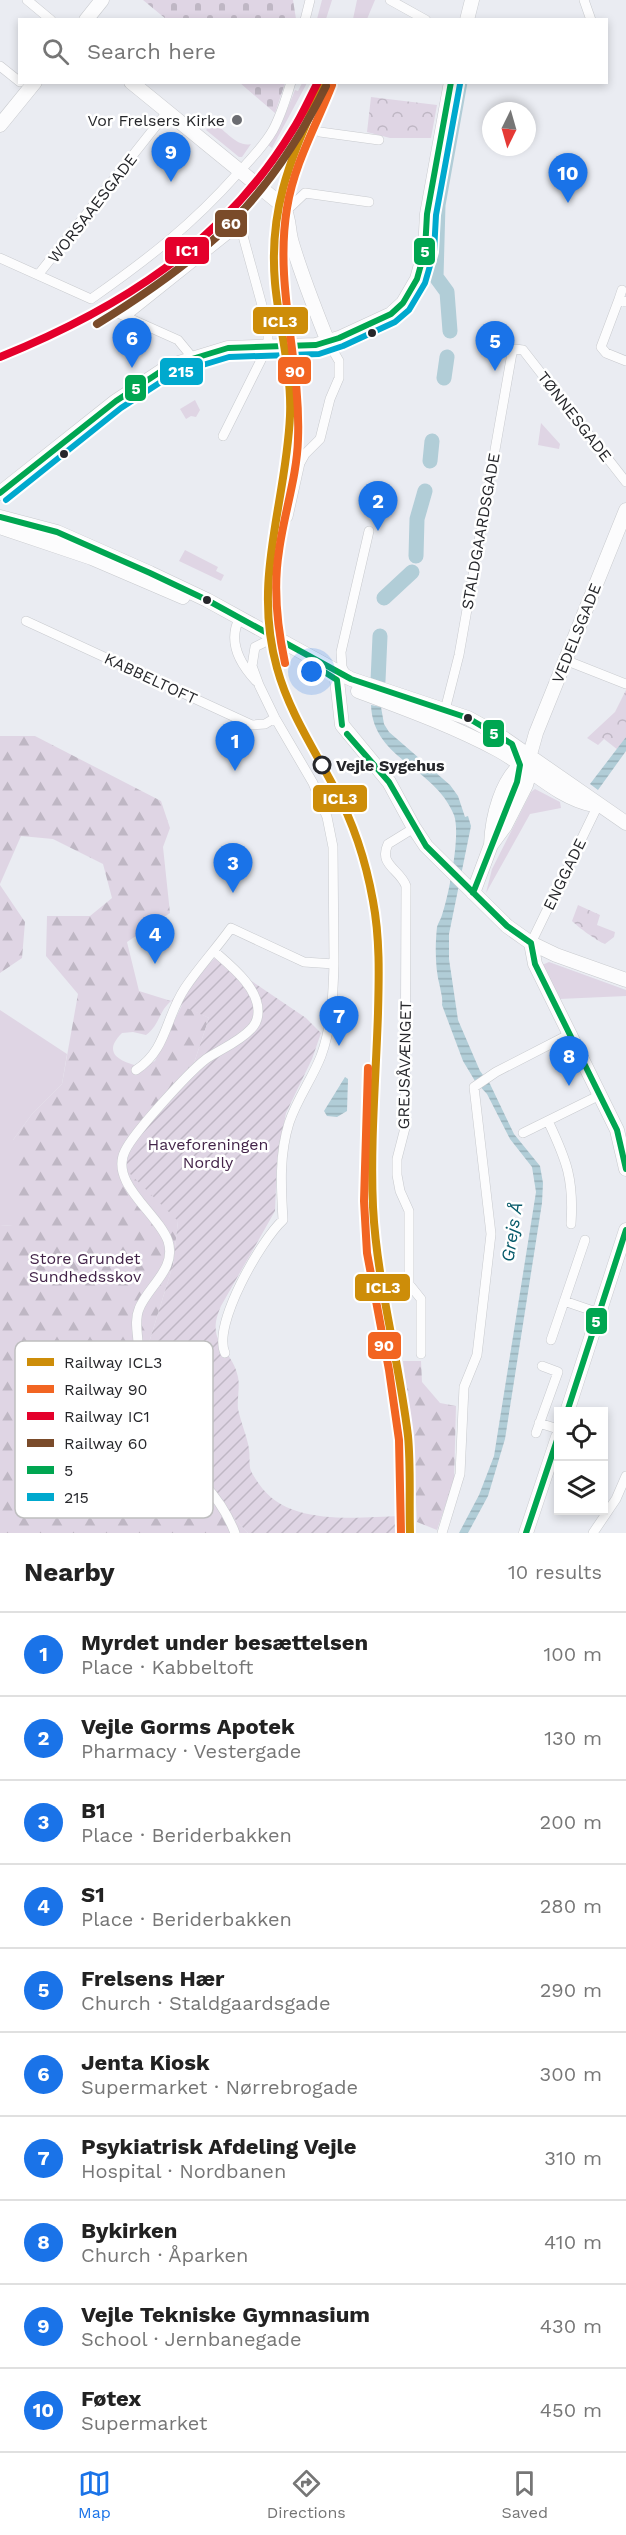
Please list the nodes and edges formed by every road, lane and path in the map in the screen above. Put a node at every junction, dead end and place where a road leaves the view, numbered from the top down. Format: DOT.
graph roads {
  1 [pos="27,0"];
  2 [pos="102,0"];
  3 [pos="310,0"];
  4 [pos="390,0"];
  5 [pos="472,0"];
  6 [pos="584,0"];
  7 [pos="49,18"];
  8 [pos="88,18"];
  9 [pos="306,18"];
  10 [pos="422,18"];
  11 [pos="468,18"];
  12 [pos="590,18"];
  13 [pos="0,66"];
  14 [pos="18,78"];
  15 [pos="26,84"];
  16 [pos="133,84"];
  17 [pos="290,84"];
  18 [pos="451,84"];
  19 [pos="167,112"];
  20 [pos="0,125"];
  21 [pos="320,132"];
  22 [pos="380,140"];
  23 [pos="240,171"];
  24 [pos="369,202"];
  25 [pos="281,206"];
  26 [pos="0,258"];
  27 [pos="38,275"];
  28 [pos="622,290"];
  29 [pos="622,301"];
  30 [pos="111,310"];
  31 [pos="126,316"];
  32 [pos="328,342"];
  33 [pos="268,346"];
  34 [pos="523,350"];
  35 [pos="192,357"];
  36 [pos="626,361"];
  37 [pos="223,436"];
  38 [pos="626,482"];
  39 [pos="0,493"];
  40 [pos="626,510"];
  41 [pos="0,517"];
  42 [pos="288,517"];
  43 [pos="0,527"];
  44 [pos="369,531"];
  45 [pos="0,537"];
  46 [pos="45,543"];
  47 [pos="26,621"];
  48 [pos="237,622"];
  49 [pos="266,642"];
  50 [pos="341,652"];
  51 [pos="565,660"];
  52 [pos="325,664"];
  53 [pos="342,678"];
  54 [pos="626,684"];
  55 [pos="260,685"];
  56 [pos="443,715"];
  57 [pos="275,718"];
  58 [pos="526,765"];
  59 [pos="598,806"];
  60 [pos="626,823"];
  61 [pos="414,828"];
  62 [pos="469,889"];
  63 [pos="531,943"];
  64 [pos="214,951"];
  65 [pos="334,964"];
  66 [pos="626,980"];
  67 [pos="570,1034"];
  68 [pos="136,1070"];
  69 [pos="600,1095"];
  70 [pos="549,1121"];
  71 [pos="523,1133"];
  72 [pos="626,1169"];
  73 [pos="571,1224"];
  74 [pos="626,1230"];
  75 [pos="585,1240"];
  76 [pos="564,1301"];
  77 [pos="599,1313"];
  78 [pos="551,1340"];
  79 [pos="138,1341"];
  80 [pos="225,1353"];
  81 [pos="421,1354"];
  82 [pos="542,1366"];
  83 [pos="569,1407"];
  84 [pos="554,1429"];
  85 [pos="554,1449"];
  86 [pos="626,1476"];
  87 [pos="213,1493"];
  88 [pos="235,1533"];
  89 [pos="442,1533"];
  90 [pos="526,1533"];
  91 [pos="593,1533"];
  1 -- 7 [label="street"];
  2 -- 8 [label="main road"];
  3 -- 9 [label="street"];
  4 -- 10 [label="street"];
  5 -- 11 [label="main road"];
  6 -- 12 [label="street"];
  13 -- 14 [label="street"];
  15 -- 20 [label="main road"];
  16 -- 19 [label="main road"];
  17 -- 23 [label="street"];
  18 -- 32 [label="main road"];
  19 -- 23 [label="main road"];
  19 -- 27 [label="street, WORSAAESGADE"];
  21 -- 22 [label="street"];
  23 -- 25 [label="main road"];
  23 -- 27 [label="street"];
  24 -- 25 [label="street"];
  25 -- 32 [label="main road"];
  26 -- 27 [label="street"];
  28 -- 29 [label="street"];
  29 -- 36 [label="street"];
  30 -- 31 [label="street"];
  31 -- 33 [label="street"];
  31 -- 35 [label="street"];
  32 -- 33 [label="main road"];
  32 -- 42 [label="street"];
  33 -- 35 [label="main road"];
  33 -- 37 [label="street"];
  34 -- 38 [label="street, TØNNESGADE"];
  34 -- 56 [label="street, STALDGAARDSGADE"];
  35 -- 39 [label="main road"];
  40 -- 51 [label="main road, VEDELSGADE"];
  41 -- 48 [label="main road"];
  43 -- 46 [label="main road"];
  44 -- 50 [label="street"];
  45 -- 46 [label="main road"];
  46 -- 48 [label="main road"];
  47 -- 57 [label="street, KABBELTOFT"];
  48 -- 49 [label="main road"];
  48 -- 52 [label="main road"];
  48 -- 55 [label="street"];
  49 -- 53 [label="main road"];
  49 -- 55 [label="street"];
  50 -- 52 [label="street"];
  50 -- 53 [label="street"];
  51 -- 54 [label="street"];
  51 -- 58 [label="main road, VEDELSGADE"];
  52 -- 53 [label="main road"];
  53 -- 56 [label="main road"];
  53 -- 61 [label="main road"];
  55 -- 57 [label="street"];
  56 -- 58 [label="main road"];
  56 -- 58 [label="main road"];
  57 -- 65 [label="street"];
  58 -- 59 [label="main road"];
  58 -- 62 [label="main road, VEDELSGADE"];
  59 -- 60 [label="main road"];
  59 -- 63 [label="street, ENGGADE"];
  61 -- 62 [label="main road"];
  61 -- 81 [label="street, GREJSÅVÆNGET"];
  62 -- 63 [label="main road"];
  63 -- 66 [label="main road"];
  63 -- 67 [label="main road"];
  64 -- 65 [label="street"];
  64 -- 68 [label="street"];
  64 -- 79 [label="street"];
  65 -- 80 [label="street"];
  67 -- 69 [label="main road"];
  67 -- 89 [label="street"];
  69 -- 70 [label="street"];
  69 -- 72 [label="main road"];
  70 -- 71 [label="street"];
  70 -- 73 [label="street"];
  74 -- 77 [label="main road"];
  75 -- 76 [label="street"];
  76 -- 77 [label="street"];
  76 -- 78 [label="street"];
  77 -- 83 [label="main road"];
  82 -- 84 [label="street"];
  85 -- 90 [label="main road"];
  86 -- 91 [label="street"];
  87 -- 88 [label="street"];
}
